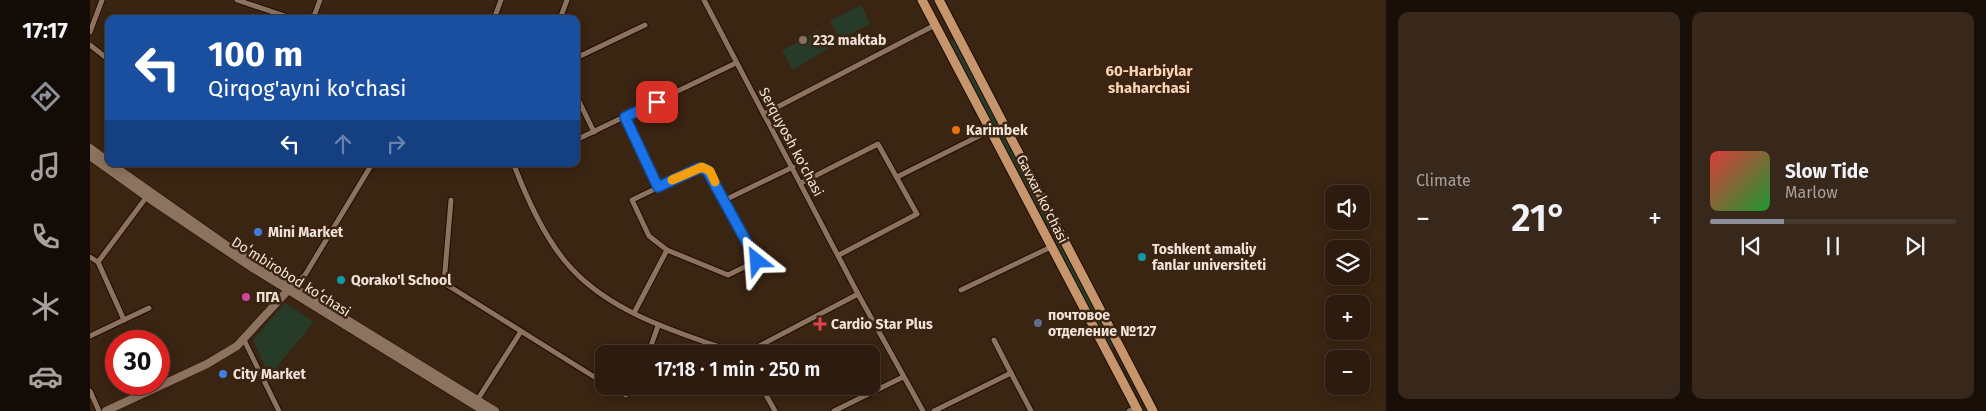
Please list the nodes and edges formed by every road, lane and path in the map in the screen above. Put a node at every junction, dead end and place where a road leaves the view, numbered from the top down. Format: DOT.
graph roads {
  1 [pos="102,0"];
  2 [pos="237,0"];
  3 [pos="320,0"];
  4 [pos="501,0"];
  5 [pos="567,0"];
  6 [pos="704,0"];
  7 [pos="922,0"];
  8 [pos="939,0"];
  9 [pos="282,15"];
  10 [pos="315,15"];
  11 [pos="495,15"];
  12 [pos="561,15"];
  13 [pos="935,24"];
  14 [pos="645,25"];
  15 [pos="90,32"];
  16 [pos="956,32"];
  17 [pos="942,39"];
  18 [pos="90,45"];
  19 [pos="580,56"];
  20 [pos="105,57"];
  21 [pos="736,63"];
  22 [pos="580,103"];
  23 [pos="764,114"];
  24 [pos="625,117"];
  25 [pos="991,130"];
  26 [pos="594,132"];
  27 [pos="580,138"];
  28 [pos="90,148"];
  29 [pos="90,156"];
  30 [pos="105,159"];
  31 [pos="105,160"];
  32 [pos="114,167"];
  33 [pos="370,167"];
  34 [pos="517,167"];
  35 [pos="793,167"];
  36 [pos="897,177"];
  37 [pos="801,183"];
  38 [pos="658,187"];
  39 [pos="148,195"];
  40 [pos="450,200"];
  41 [pos="724,200"];
  42 [pos="1052,247"];
  43 [pos="667,250"];
  44 [pos="839,256"];
  45 [pos="90,257"];
  46 [pos="98,262"];
  47 [pos="293,287"];
  48 [pos="961,290"];
  49 [pos="858,294"];
  50 [pos="149,308"];
  51 [pos="634,313"];
  52 [pos="124,320"];
  53 [pos="658,326"];
  54 [pos="520,332"];
  55 [pos="90,336"];
  56 [pos="244,340"];
  57 [pos="994,340"];
  58 [pos="651,345"];
  59 [pos="714,345"];
  60 [pos="761,345"];
  61 [pos="1121,349"];
  62 [pos="1108,357"];
  63 [pos="1011,373"];
  64 [pos="903,377"];
  65 [pos="595,378"];
  66 [pos="90,391"];
  67 [pos="766,395"];
  68 [pos="476,402"];
  69 [pos="1134,410"];
  70 [pos="99,411"];
  71 [pos="106,411"];
  72 [pos="279,411"];
  73 [pos="484,411"];
  74 [pos="495,411"];
  75 [pos="775,411"];
  76 [pos="834,411"];
  77 [pos="923,411"];
  78 [pos="934,411"];
  79 [pos="1031,411"];
  80 [pos="1153,411"];
  1 -- 15 [label="street"];
  2 -- 9 [label="street"];
  3 -- 10 [label="street"];
  4 -- 11 [label="street"];
  5 -- 12 [label="street"];
  6 -- 21 [label="street, Serquyosh ko'chasi"];
  7 -- 13 [label="main road, Gavxar ko'chasi"];
  8 -- 16 [label="main road, Gavxar ko'chasi"];
  13 -- 17 [label="main road, Gavxar ko'chasi"];
  13 -- 23 [label="street"];
  14 -- 19 [label="street"];
  16 -- 17 [label="main road"];
  16 -- 61 [label="main road, Gavxar ko'chasi"];
  17 -- 25 [label="main road, Gavxar ko'chasi"];
  18 -- 20 [label="street"];
  21 -- 23 [label="street, Serquyosh ko'chasi"];
  21 -- 24 [label="street"];
  22 -- 26 [label="street"];
  23 -- 35 [label="street, Serquyosh ko'chasi"];
  24 -- 26 [label="street"];
  24 -- 38 [label="street"];
  25 -- 36 [label="street"];
  25 -- 42 [label="main road, Gavxar ko'chasi"];
  26 -- 27 [label="street"];
  28 -- 30 [label="main road, Doʻmbirobod koʻchasi"];
  29 -- 31 [label="main road, Doʻmbirobod koʻchasi"];
  32 -- 39 [label="main road, Doʻmbirobod koʻchasi"];
  33 -- 47 [label="street"];
  34 -- 51 [label="street"];
  35 -- 37 [label="street, Serquyosh ko'chasi"];
  35 -- 41 [label="street"];
  36 -- 37 [label="street"];
  36 -- 44 [label="street"];
  37 -- 44 [label="street, Serquyosh ko'chasi"];
  38 -- 41 [label="street"];
  38 -- 43 [label="street"];
  39 -- 46 [label="street"];
  39 -- 47 [label="main road, Doʻmbirobod koʻchasi"];
  40 -- 54 [label="street"];
  41 -- 43 [label="street"];
  42 -- 48 [label="street"];
  42 -- 62 [label="main road, Gavxar ko'chasi"];
  43 -- 51 [label="street"];
  44 -- 49 [label="street, Serquyosh ko'chasi"];
  45 -- 46 [label="street"];
  46 -- 52 [label="street"];
  47 -- 56 [label="main road"];
  47 -- 68 [label="main road, Doʻmbirobod koʻchasi"];
  49 -- 60 [label="street"];
  49 -- 64 [label="street, Serquyosh ko'chasi"];
  50 -- 52 [label="street"];
  51 -- 53 [label="street"];
  52 -- 55 [label="street"];
  53 -- 58 [label="street"];
  53 -- 59 [label="street"];
  54 -- 65 [label="street"];
  54 -- 68 [label="street"];
  56 -- 71 [label="main road"];
  56 -- 72 [label="street"];
  57 -- 63 [label="street"];
  61 -- 62 [label="main road"];
  61 -- 80 [label="main road, Gavxar ko'chasi"];
  62 -- 69 [label="main road, Gavxar ko'chasi"];
  63 -- 78 [label="street"];
  63 -- 79 [label="street"];
  64 -- 76 [label="street"];
  64 -- 77 [label="street, Serquyosh ko'chasi"];
  66 -- 70 [label="street"];
  67 -- 75 [label="street"];
  68 -- 73 [label="main road, Doʻmbirobod koʻchasi"];
  68 -- 74 [label="main road, Doʻmbirobod koʻchasi"];
}
